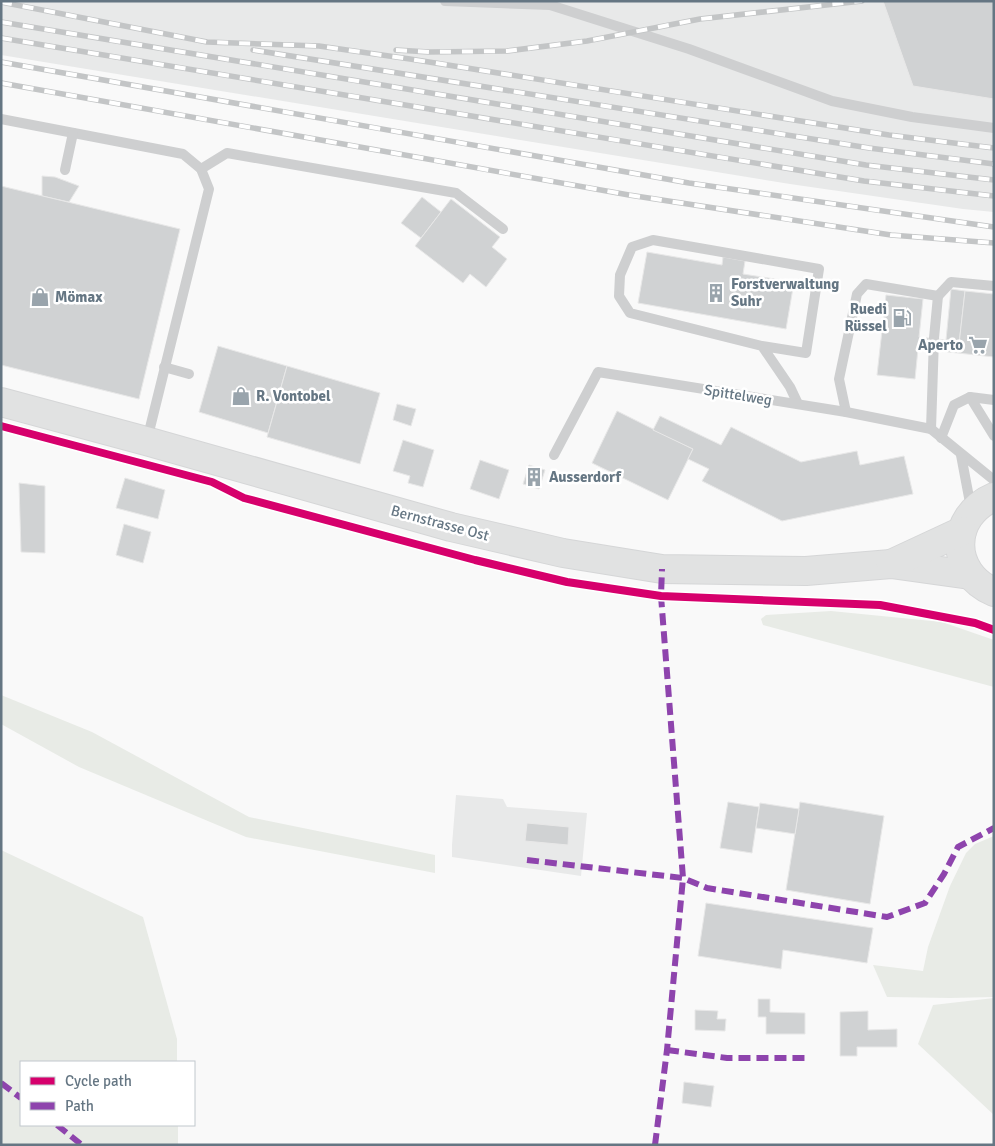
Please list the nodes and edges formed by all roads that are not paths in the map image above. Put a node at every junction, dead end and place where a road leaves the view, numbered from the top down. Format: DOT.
graph roads {
  1 [pos="445,1"];
  2 [pos="562,1"];
  3 [pos="550,5"];
  4 [pos="1,119"];
  5 [pos="994,128"];
  6 [pos="74,133"];
  7 [pos="201,169"];
  8 [pos="65,170"];
  9 [pos="503,229"];
  10 [pos="994,286"];
  11 [pos="938,296"];
  12 [pos="762,346"];
  13 [pos="164,367"];
  14 [pos="190,374"];
  15 [pos="970,397"];
  16 [pos="994,400"];
  17 [pos="1,402"];
  18 [pos="798,404"];
  19 [pos="846,412"];
  20 [pos="931,430"];
  21 [pos="994,436"];
  22 [pos="941,438"];
  23 [pos="146,441"];
  24 [pos="554,455"];
  25 [pos="961,455"];
  26 [pos="994,480"];
  27 [pos="976,513"];
  28 [pos="891,564"];
  29 [pos="970,575"];
  30 [pos="994,592"];
  1 -- 3 [label="lane"];
  2 -- 3 [label="lane"];
  3 -- 5 [label="lane"];
  4 -- 6 [label="lane"];
  6 -- 7 [label="lane"];
  6 -- 8 [label="lane"];
  7 -- 9 [label="lane"];
  7 -- 13 [label="lane"];
  10 -- 11 [label="lane"];
  11 -- 19 [label="lane"];
  11 -- 20 [label="lane"];
  12 -- 12 [label="lane"];
  12 -- 18 [label="lane"];
  13 -- 14 [label="lane"];
  13 -- 23 [label="lane"];
  15 -- 16 [label="lane"];
  15 -- 21 [label="lane"];
  15 -- 22 [label="lane"];
  17 -- 23 [label="main road, Bernstrasse Ost"];
  18 -- 19 [label="lane, Spittelweg"];
  18 -- 24 [label="lane, Spittelweg"];
  19 -- 20 [label="lane, Spittelweg"];
  20 -- 22 [label="lane, Spittelweg"];
  22 -- 25 [label="lane, Spittelweg"];
  23 -- 28 [label="main road, Bernstrasse Ost"];
  25 -- 26 [label="lane, Spittelweg"];
  25 -- 27 [label="lane"];
  27 -- 28 [label="main road, Bernstrasse Ost"];
  27 -- 29 [label="main road"];
  28 -- 29 [label="main road, Bernstrasse Ost"];
  29 -- 30 [label="main road"];
}
